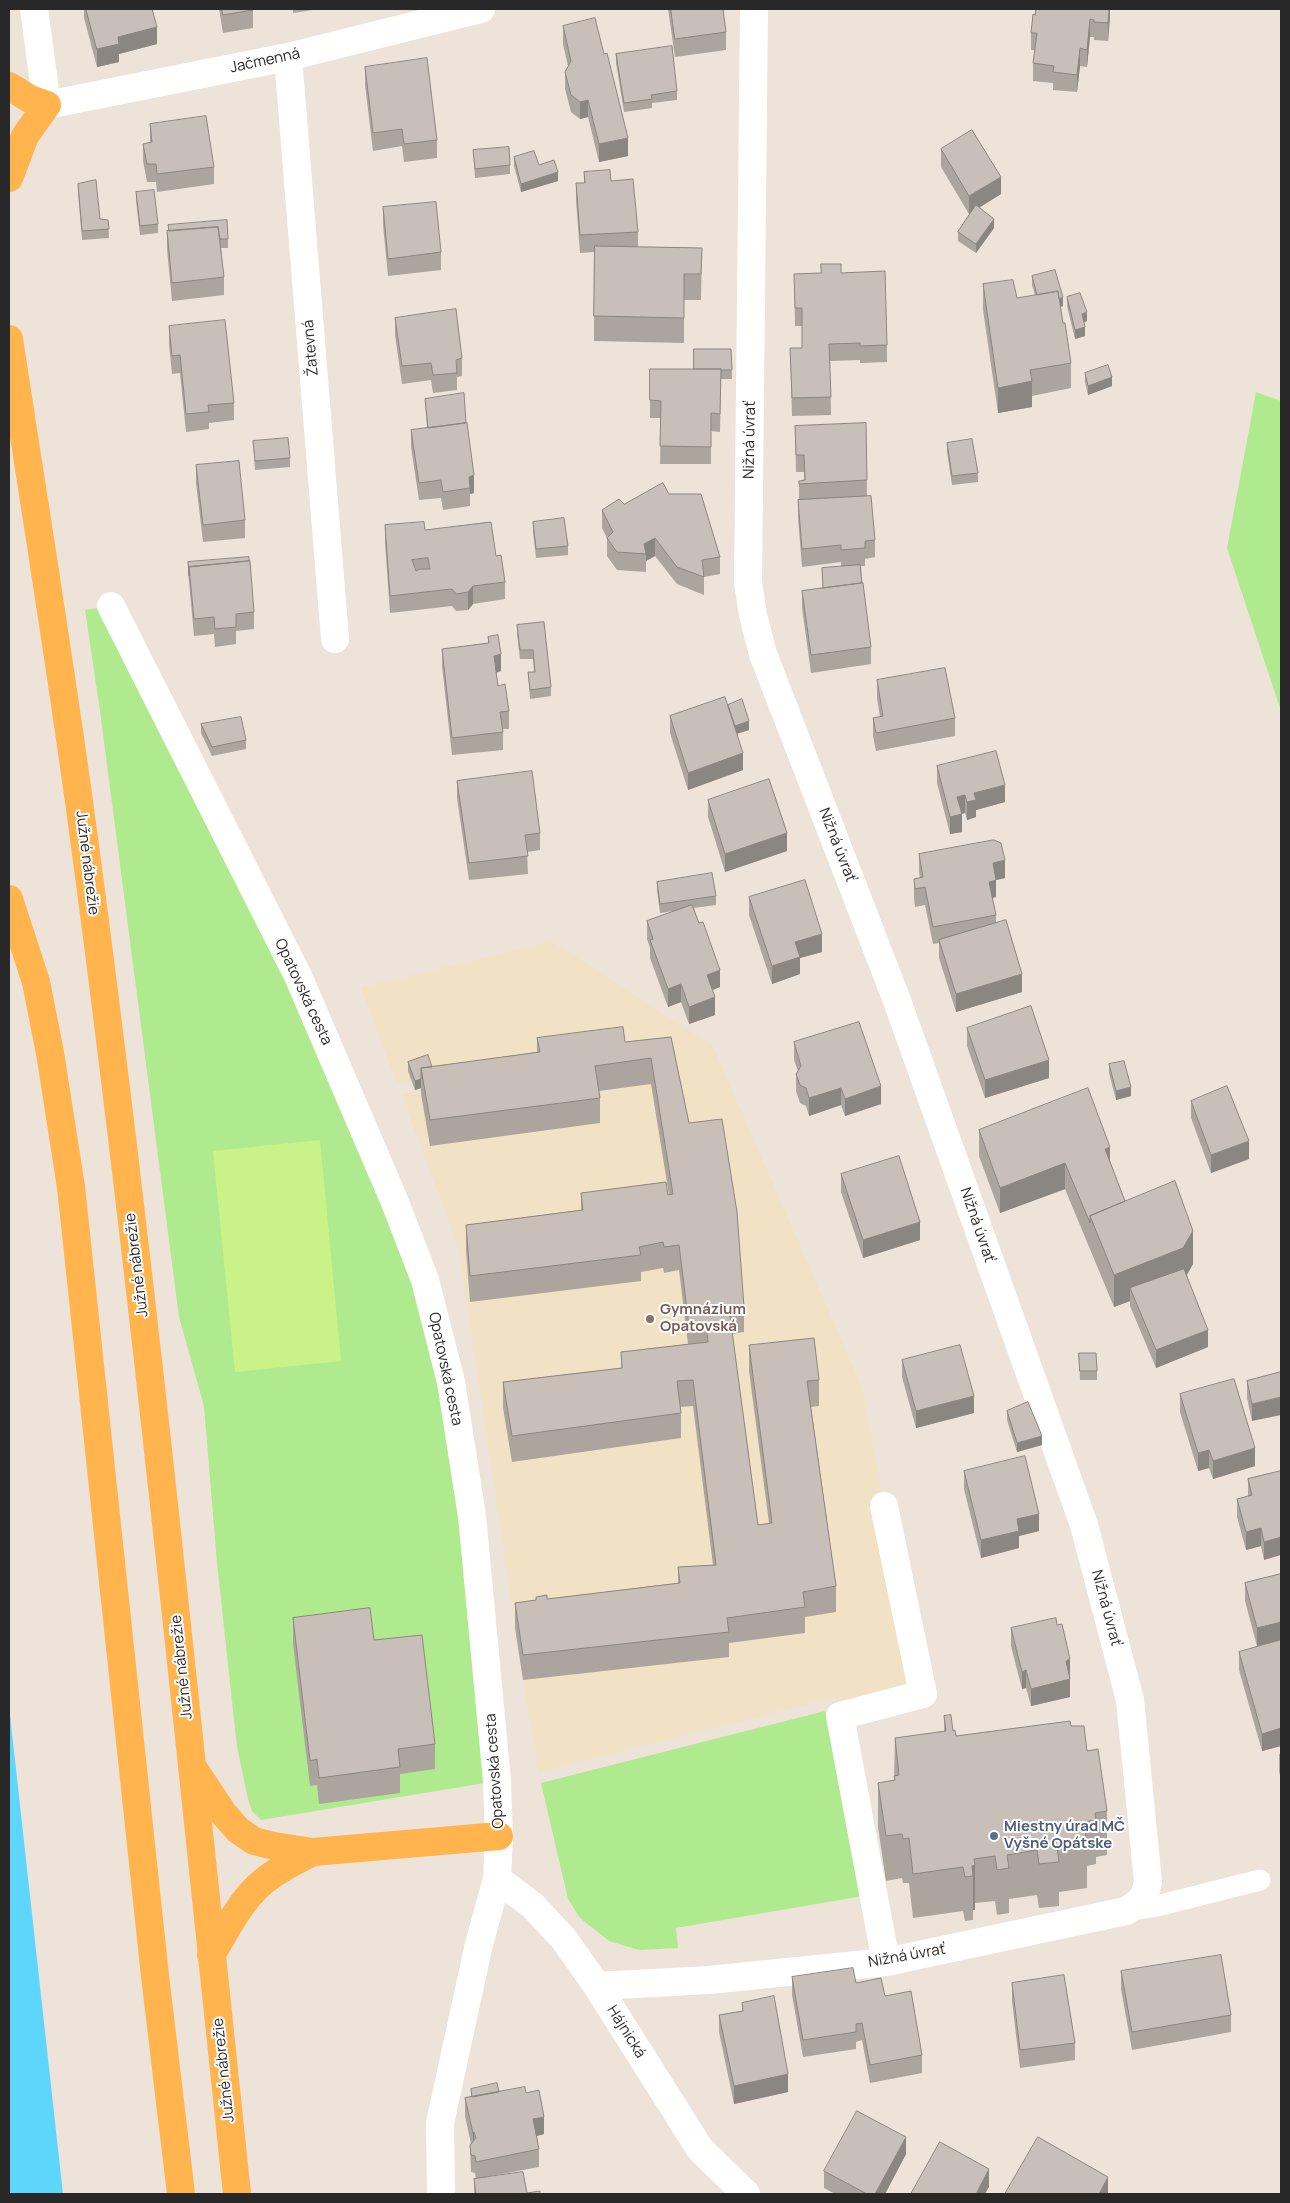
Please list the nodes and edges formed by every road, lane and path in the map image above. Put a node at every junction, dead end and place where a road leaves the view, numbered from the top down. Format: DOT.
graph roads {
  1 [pos="34,9"];
  2 [pos="481,9"];
  3 [pos="754,9"];
  4 [pos="288,57"];
  5 [pos="9,86"];
  6 [pos="46,106"];
  7 [pos="9,178"];
  8 [pos="9,339"];
  9 [pos="111,606"];
  10 [pos="335,639"];
  11 [pos="11,905"];
  12 [pos="884,1506"];
  13 [pos="192,1766"];
  14 [pos="499,1836"];
  15 [pos="313,1852"];
  16 [pos="497,1879"];
  17 [pos="1260,1880"];
  18 [pos="1126,1911"];
  19 [pos="211,1955"];
  20 [pos="886,1962"];
  21 [pos="598,1986"];
  22 [pos="181,2194"];
  23 [pos="237,2194"];
  24 [pos="441,2194"];
  25 [pos="746,2194"];
  1 -- 6 [label="street"];
  2 -- 4 [label="street, Jačmenná"];
  3 -- 18 [label="street, Nižná úvrať"];
  4 -- 6 [label="street, Jačmenná"];
  4 -- 10 [label="street, Žatevná"];
  5 -- 6 [label="highway"];
  6 -- 7 [label="highway"];
  8 -- 13 [label="highway, Južné nábrežie"];
  9 -- 14 [label="street, Opatovská cesta"];
  11 -- 22 [label="highway"];
  12 -- 20 [label="street"];
  13 -- 15 [label="highway"];
  13 -- 19 [label="highway, Južné nábrežie"];
  14 -- 15 [label="highway"];
  14 -- 16 [label="street, Opatovská cesta"];
  15 -- 19 [label="highway"];
  16 -- 21 [label="street, Hájnická"];
  16 -- 24 [label="street, Opatovská cesta"];
  17 -- 18 [label="lane"];
  18 -- 20 [label="street, Nižná úvrať"];
  19 -- 23 [label="highway, Južné nábrežie"];
  20 -- 21 [label="street, Nižná úvrať"];
  21 -- 25 [label="street, Hájnická"];
}
